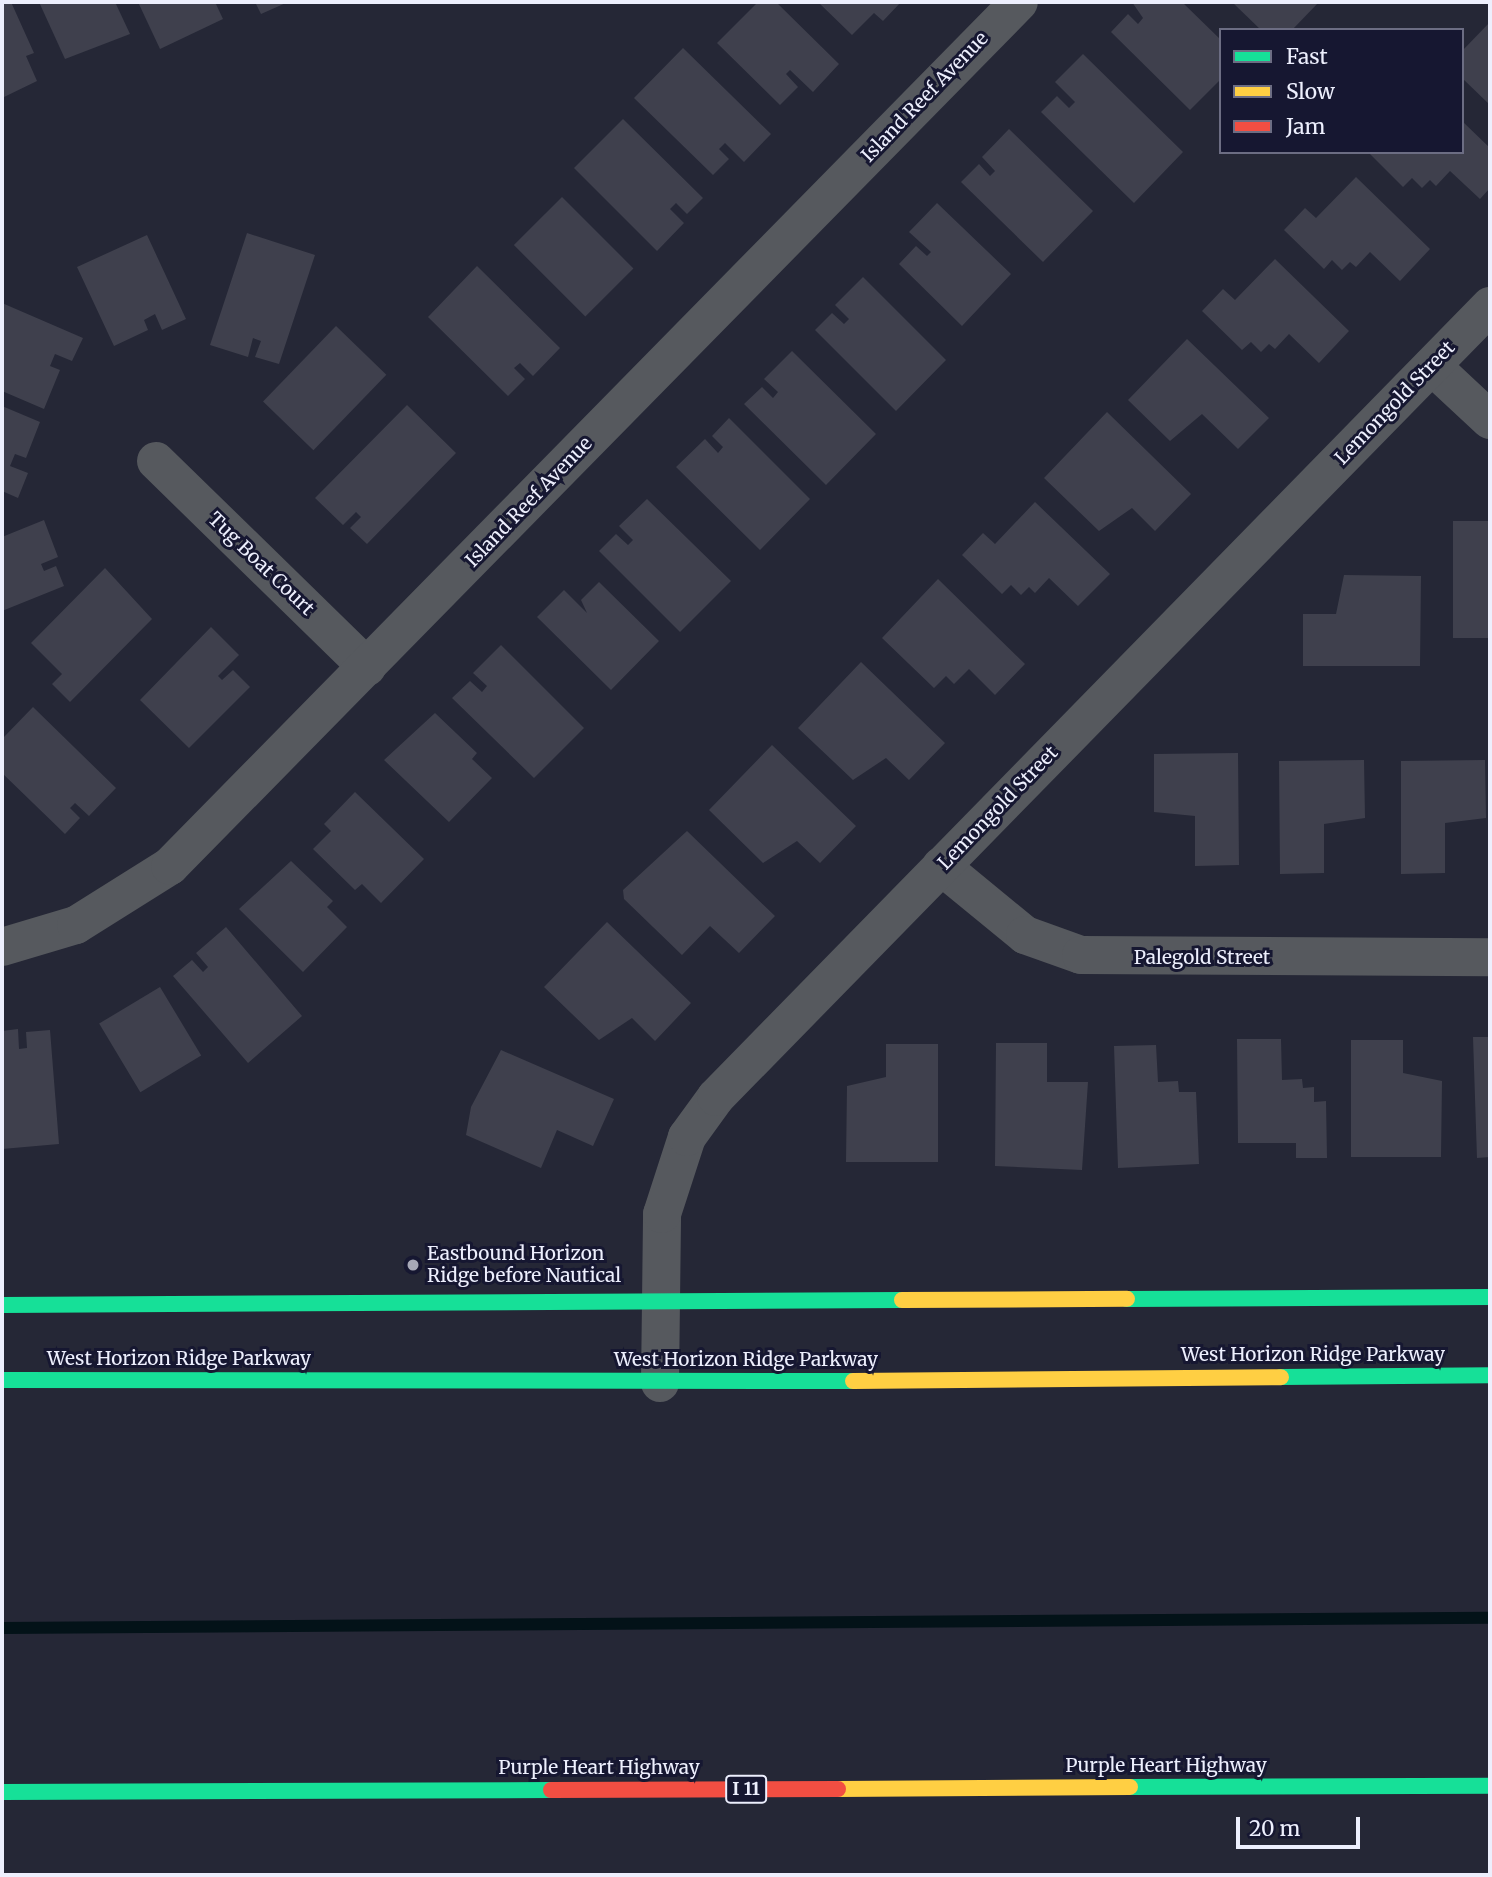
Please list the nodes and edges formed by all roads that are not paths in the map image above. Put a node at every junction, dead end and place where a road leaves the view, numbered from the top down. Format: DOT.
graph roads {
  1 [pos="1019,2"];
  2 [pos="1490,306"];
  3 [pos="1432,366"];
  4 [pos="1490,420"];
  5 [pos="156,461"];
  6 [pos="366,667"];
  7 [pos="941,866"];
  8 [pos="2,947"];
  9 [pos="1490,957"];
  10 [pos="1490,1297"];
  11 [pos="661,1300"];
  12 [pos="2,1305"];
  13 [pos="1490,1375"];
  14 [pos="2,1380"];
  15 [pos="660,1383"];
  16 [pos="1490,1786"];
  17 [pos="2,1792"];
  1 -- 6 [label="street, Island Reef Avenue"];
  2 -- 3 [label="street, Lemongold Street"];
  3 -- 4 [label="street"];
  3 -- 7 [label="street, Lemongold Street"];
  5 -- 6 [label="street, Tug Boat Court"];
  6 -- 8 [label="street, Island Reef Avenue"];
  7 -- 9 [label="street, Palegold Street"];
  7 -- 11 [label="street, Lemongold Street"];
  10 -- 11 [label="main road"];
  11 -- 12 [label="main road"];
  11 -- 15 [label="street, Lemongold Street"];
  13 -- 15 [label="main road, West Horizon Ridge Parkway"];
  14 -- 15 [label="main road, West Horizon Ridge Parkway"];
  16 -- 17 [label="main road, Purple Heart Highway / I 11"];
}
